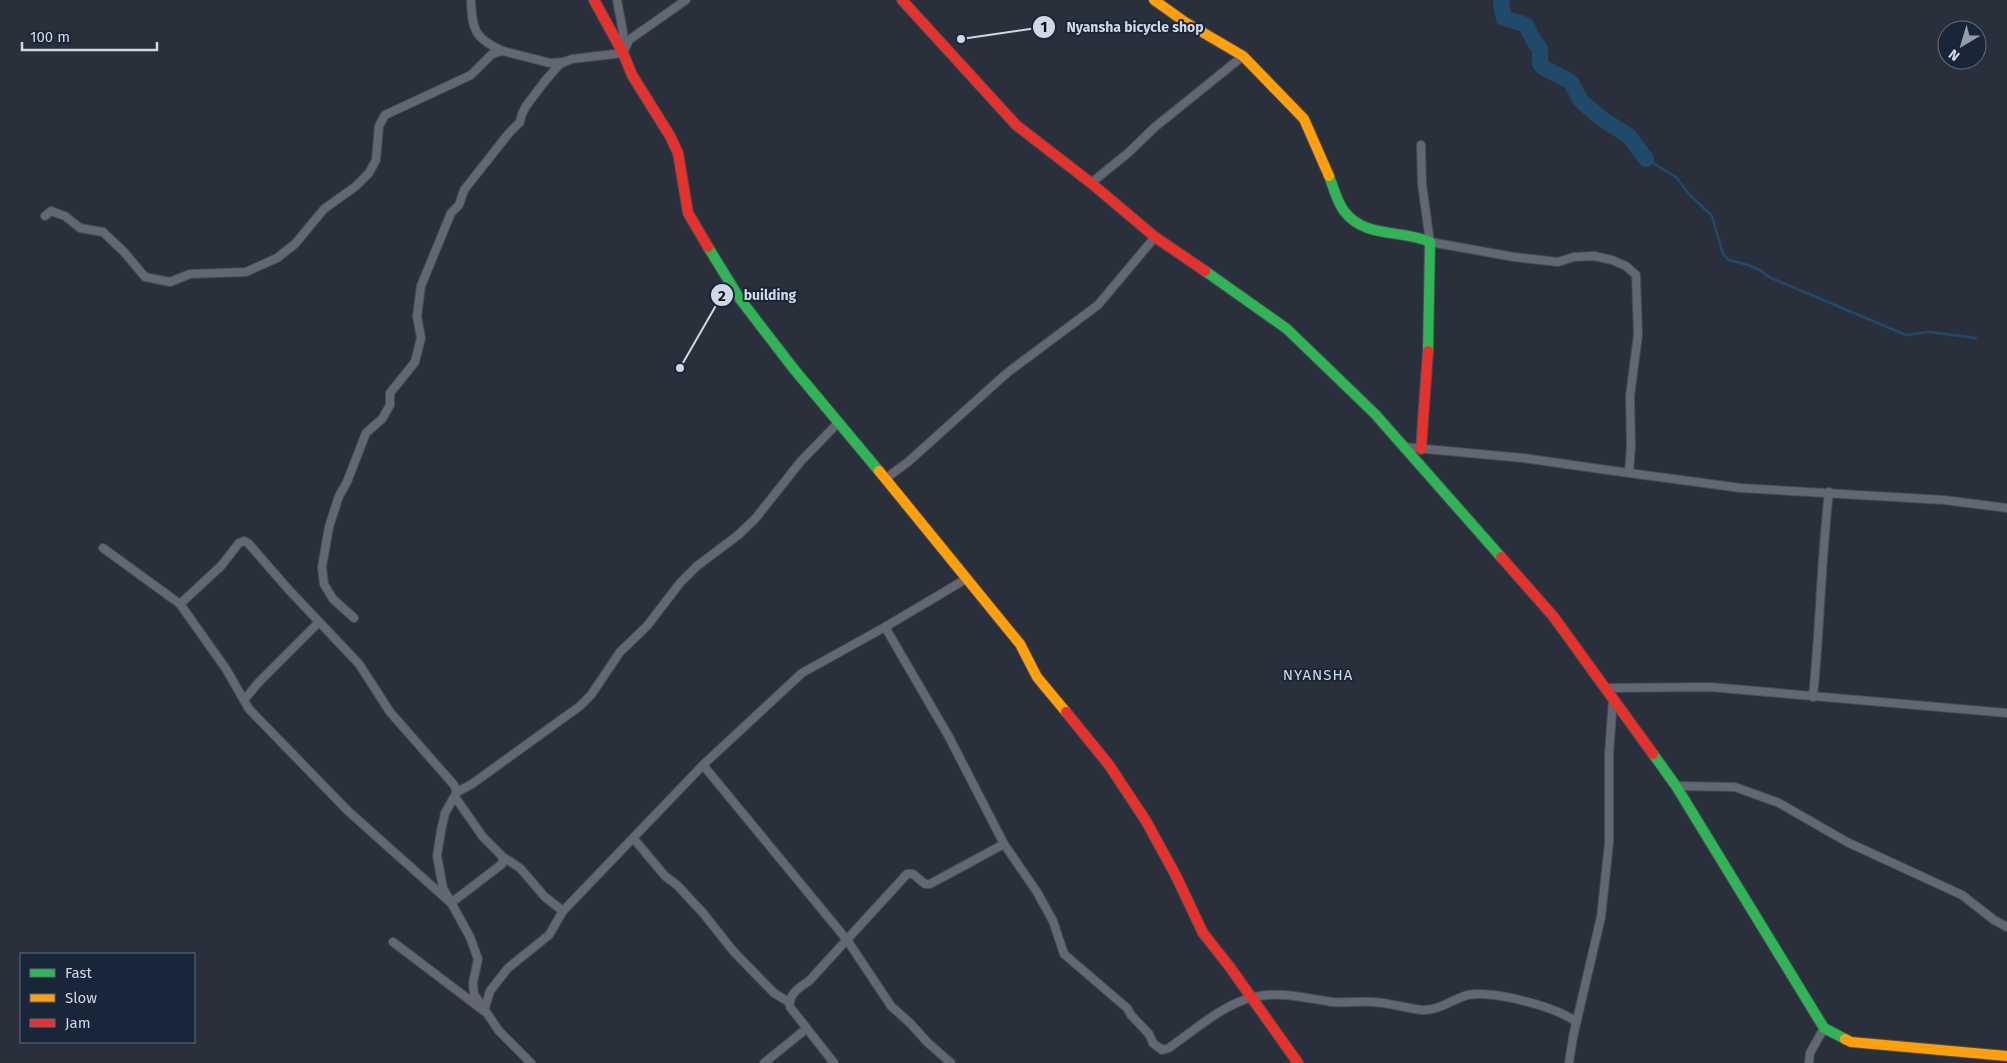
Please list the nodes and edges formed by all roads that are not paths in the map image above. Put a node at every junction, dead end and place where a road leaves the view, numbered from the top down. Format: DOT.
graph roads {
  1 [pos="471,0"];
  2 [pos="594,0"];
  3 [pos="617,0"];
  4 [pos="686,0"];
  5 [pos="902,0"];
  6 [pos="1154,0"];
  7 [pos="503,51"];
  8 [pos="623,53"];
  9 [pos="1243,56"];
  10 [pos="564,62"];
  11 [pos="1420,146"];
  12 [pos="1091,183"];
  13 [pos="45,216"];
  14 [pos="1155,237"];
  15 [pos="1430,242"];
  16 [pos="839,422"];
  17 [pos="1404,447"];
  18 [pos="1421,449"];
  19 [pos="1628,473"];
  20 [pos="885,479"];
  21 [pos="1829,492"];
  22 [pos="2007,508"];
  23 [pos="103,548"];
  24 [pos="966,579"];
  25 [pos="180,604"];
  26 [pos="354,618"];
  27 [pos="319,622"];
  28 [pos="885,627"];
  29 [pos="1605,688"];
  30 [pos="1813,697"];
  31 [pos="1613,699"];
  32 [pos="244,700"];
  33 [pos="2007,713"];
  34 [pos="704,765"];
  35 [pos="1676,786"];
  36 [pos="456,794"];
  37 [pos="634,839"];
  38 [pos="1004,844"];
  39 [pos="503,857"];
  40 [pos="451,903"];
  41 [pos="563,911"];
  42 [pos="2007,927"];
  43 [pos="848,940"];
  44 [pos="393,942"];
  45 [pos="1252,998"];
  46 [pos="789,1002"];
  47 [pos="484,1012"];
  48 [pos="1576,1022"];
  49 [pos="1824,1028"];
  50 [pos="806,1029"];
  51 [pos="2007,1056"];
  52 [pos="531,1063"];
  53 [pos="764,1063"];
  54 [pos="834,1063"];
  55 [pos="952,1063"];
  56 [pos="1298,1063"];
  57 [pos="1569,1063"];
  58 [pos="1809,1063"];
  1 -- 7 [label="street"];
  2 -- 8 [label="street"];
  3 -- 8 [label="street"];
  4 -- 8 [label="street"];
  5 -- 12 [label="street"];
  6 -- 9 [label="street"];
  7 -- 10 [label="street"];
  7 -- 13 [label="street"];
  8 -- 10 [label="street"];
  8 -- 16 [label="street"];
  9 -- 12 [label="street"];
  9 -- 15 [label="street"];
  10 -- 26 [label="street"];
  11 -- 15 [label="street"];
  12 -- 14 [label="street"];
  14 -- 17 [label="street"];
  14 -- 20 [label="street"];
  15 -- 18 [label="street"];
  15 -- 19 [label="street"];
  16 -- 20 [label="street"];
  16 -- 36 [label="street"];
  17 -- 18 [label="street"];
  17 -- 29 [label="street"];
  18 -- 19 [label="street"];
  19 -- 21 [label="street"];
  20 -- 24 [label="street"];
  21 -- 22 [label="street"];
  21 -- 30 [label="street"];
  23 -- 25 [label="street"];
  24 -- 28 [label="street"];
  24 -- 45 [label="street"];
  25 -- 27 [label="street"];
  25 -- 32 [label="street"];
  27 -- 32 [label="street"];
  27 -- 36 [label="street"];
  28 -- 34 [label="street"];
  28 -- 38 [label="street"];
  29 -- 30 [label="street"];
  29 -- 31 [label="street"];
  30 -- 33 [label="street"];
  31 -- 35 [label="street"];
  31 -- 48 [label="street"];
  32 -- 40 [label="street"];
  34 -- 37 [label="street"];
  34 -- 43 [label="street"];
  35 -- 42 [label="street"];
  35 -- 49 [label="street"];
  36 -- 39 [label="street"];
  36 -- 40 [label="street"];
  37 -- 41 [label="street"];
  37 -- 46 [label="street"];
  38 -- 43 [label="street"];
  38 -- 45 [label="street"];
  39 -- 40 [label="street"];
  39 -- 41 [label="street"];
  40 -- 47 [label="street"];
  41 -- 47 [label="street"];
  43 -- 46 [label="street"];
  43 -- 55 [label="street"];
  44 -- 47 [label="street"];
  45 -- 48 [label="street"];
  45 -- 56 [label="street"];
  46 -- 50 [label="street"];
  47 -- 52 [label="street"];
  48 -- 57 [label="street"];
  49 -- 51 [label="street"];
  49 -- 58 [label="street"];
  50 -- 53 [label="street"];
  50 -- 54 [label="street"];
}
